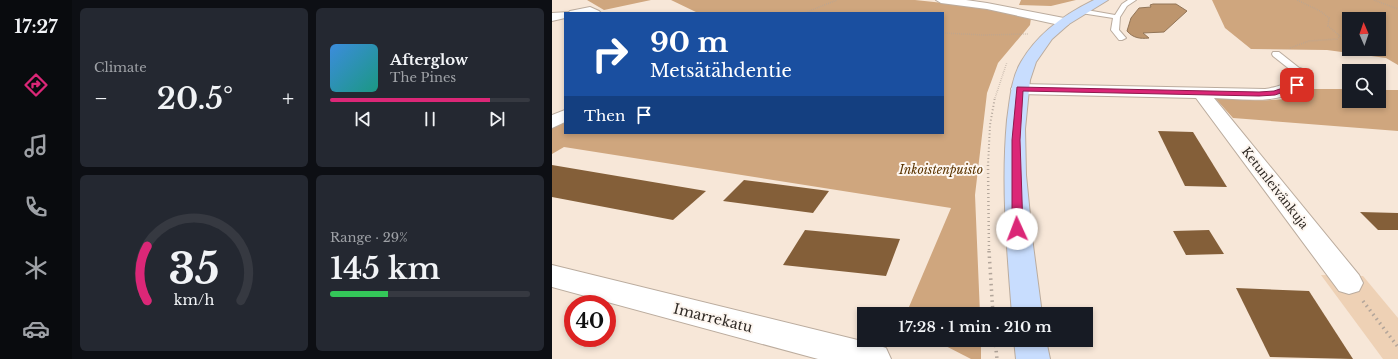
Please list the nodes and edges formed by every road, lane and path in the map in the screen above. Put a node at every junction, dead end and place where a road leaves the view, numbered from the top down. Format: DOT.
graph roads {
  1 [pos="837,0"];
  2 [pos="941,0"];
  3 [pos="1103,0"];
  4 [pos="1132,0"];
  5 [pos="1297,0"];
  6 [pos="1374,0"];
  7 [pos="1398,9"];
  8 [pos="579,12"];
  9 [pos="593,12"];
  10 [pos="807,12"];
  11 [pos="564,15"];
  12 [pos="552,17"];
  13 [pos="1073,17"];
  14 [pos="1117,17"];
  15 [pos="944,33"];
  16 [pos="1031,34"];
  17 [pos="1122,38"];
  18 [pos="1276,54"];
  19 [pos="1300,73"];
  20 [pos="1019,89"];
  21 [pos="1201,93"];
  22 [pos="564,116"];
  23 [pos="552,122"];
  24 [pos="552,276"];
  25 [pos="1349,283"];
  26 [pos="1026,307"];
  27 [pos="996,347"];
  28 [pos="1031,347"];
  29 [pos="1398,347"];
  30 [pos="874,359"];
  31 [pos="997,359"];
  32 [pos="1033,359"];
  1 -- 10 [label="path"];
  2 -- 13 [label="street"];
  3 -- 13 [label="street"];
  4 -- 14 [label="lane"];
  5 -- 18 [label="path"];
  6 -- 7 [label="path"];
  8 -- 9 [label="street"];
  11 -- 12 [label="street"];
  13 -- 14 [label="lane"];
  13 -- 20 [label="street"];
  14 -- 17 [label="lane"];
  15 -- 16 [label="path"];
  18 -- 19 [label="lane"];
  19 -- 21 [label="street"];
  20 -- 21 [label="street"];
  20 -- 26 [label="street"];
  21 -- 25 [label="street, Ketunleivänkuja"];
  22 -- 23 [label="street"];
  24 -- 30 [label="street, Imarrekatu"];
  25 -- 29 [label="path"];
  27 -- 31 [label="path"];
  28 -- 32 [label="street"];
}
